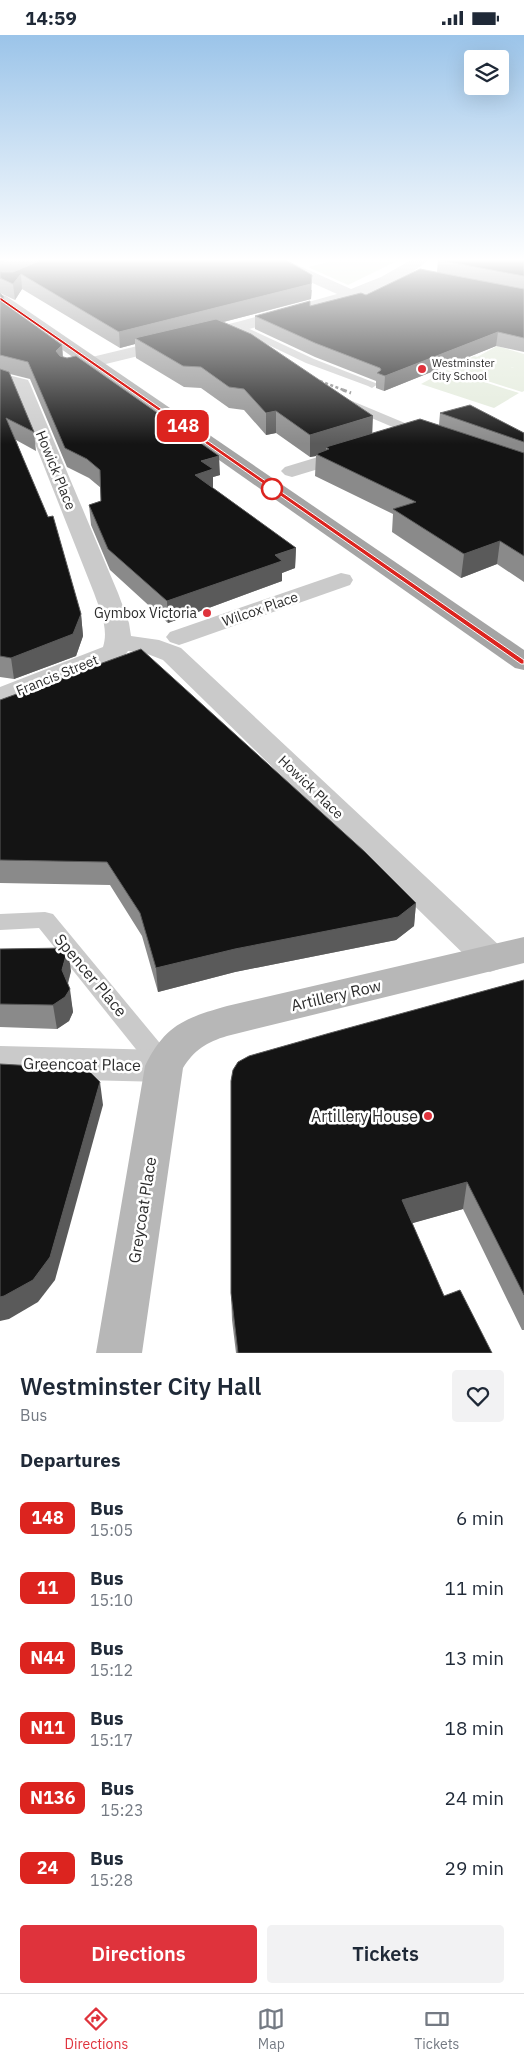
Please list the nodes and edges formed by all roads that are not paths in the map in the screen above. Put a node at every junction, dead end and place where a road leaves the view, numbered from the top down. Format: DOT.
graph roads {
  1 [pos="32,321"];
  2 [pos="278,321"];
  3 [pos="237,334"];
  4 [pos="93,362"];
  5 [pos="70,368"];
  6 [pos="0,378"];
  7 [pos="25,382"];
  8 [pos="372,384"];
  9 [pos="0,394"];
  10 [pos="332,396"];
  11 [pos="425,436"];
  12 [pos="292,471"];
  13 [pos="341,580"];
  14 [pos="179,637"];
  15 [pos="116,647"];
  16 [pos="524,662"];
  17 [pos="0,697"];
  18 [pos="0,922"];
  19 [pos="524,950"];
  20 [pos="490,958"];
  21 [pos="0,1062"];
  22 [pos="164,1066"];
  23 [pos="120,1353"];
  1 -- 4 [label="main road"];
  2 -- 3 [label="street"];
  3 -- 4 [label="street"];
  3 -- 8 [label="lane"];
  4 -- 5 [label="street"];
  4 -- 16 [label="main road"];
  6 -- 7 [label="street"];
  7 -- 9 [label="street"];
  7 -- 15 [label="street, Howick Place"];
  10 -- 11 [label="lane"];
  11 -- 12 [label="street"];
  13 -- 14 [label="street, Wilcox Place"];
  15 -- 17 [label="street, Francis Street"];
  15 -- 20 [label="street, Howick Place"];
  18 -- 22 [label="lane, Spencer Place"];
  19 -- 20 [label="main road, Artillery Row"];
  20 -- 22 [label="main road, Artillery Row"];
  21 -- 22 [label="street, Greencoat Place"];
  22 -- 23 [label="main road, Greycoat Place"];
}
